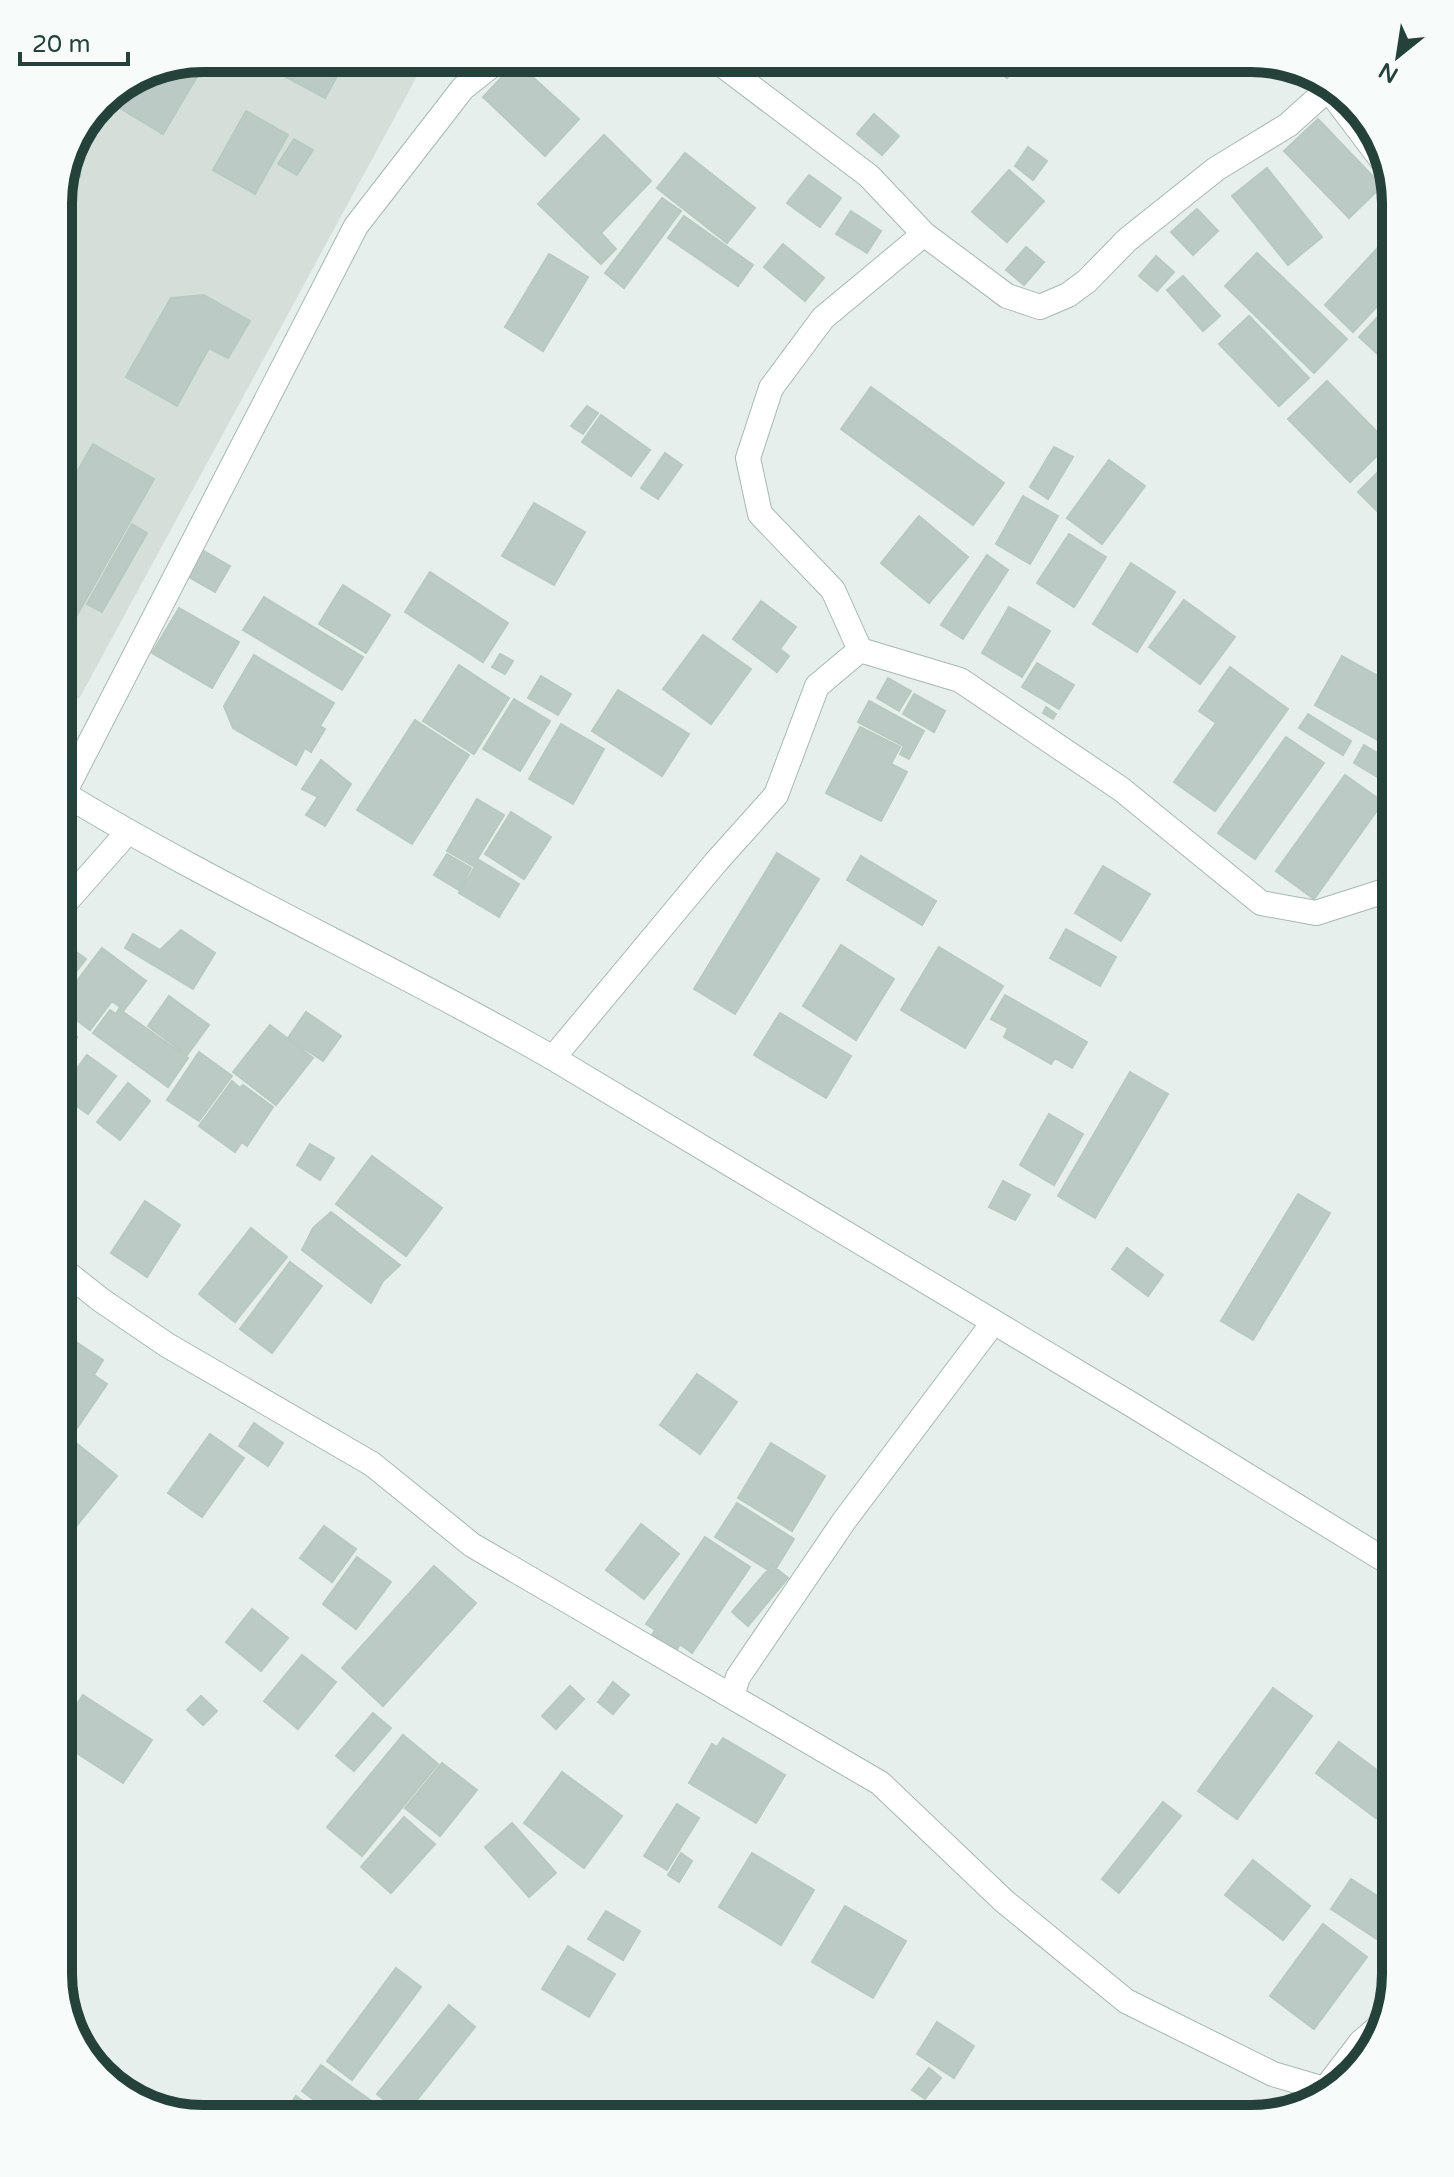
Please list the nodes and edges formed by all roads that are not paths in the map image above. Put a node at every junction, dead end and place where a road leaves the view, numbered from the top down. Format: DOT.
graph roads {
  1 [pos="483,72"];
  2 [pos="732,72"];
  3 [pos="1322,93"];
  4 [pos="924,234"];
  5 [pos="860,650"];
  6 [pos="72,770"];
  7 [pos="72,798"];
  8 [pos="127,833"];
  9 [pos="1382,892"];
  10 [pos="72,895"];
  11 [pos="553,1058"];
  12 [pos="72,1277"];
  13 [pos="993,1323"];
  14 [pos="1382,1558"];
  15 [pos="732,1696"];
  16 [pos="1365,2039"];
  17 [pos="1338,2072"];
  18 [pos="1309,2091"];
  1 -- 6 [label="street"];
  2 -- 4 [label="street"];
  3 -- 4 [label="street"];
  4 -- 5 [label="street"];
  5 -- 9 [label="street"];
  5 -- 11 [label="street"];
  7 -- 8 [label="street"];
  8 -- 10 [label="street"];
  8 -- 11 [label="street"];
  11 -- 13 [label="street"];
  12 -- 15 [label="street"];
  13 -- 14 [label="street"];
  13 -- 15 [label="street"];
  15 -- 18 [label="street"];
  16 -- 17 [label="street"];
}
